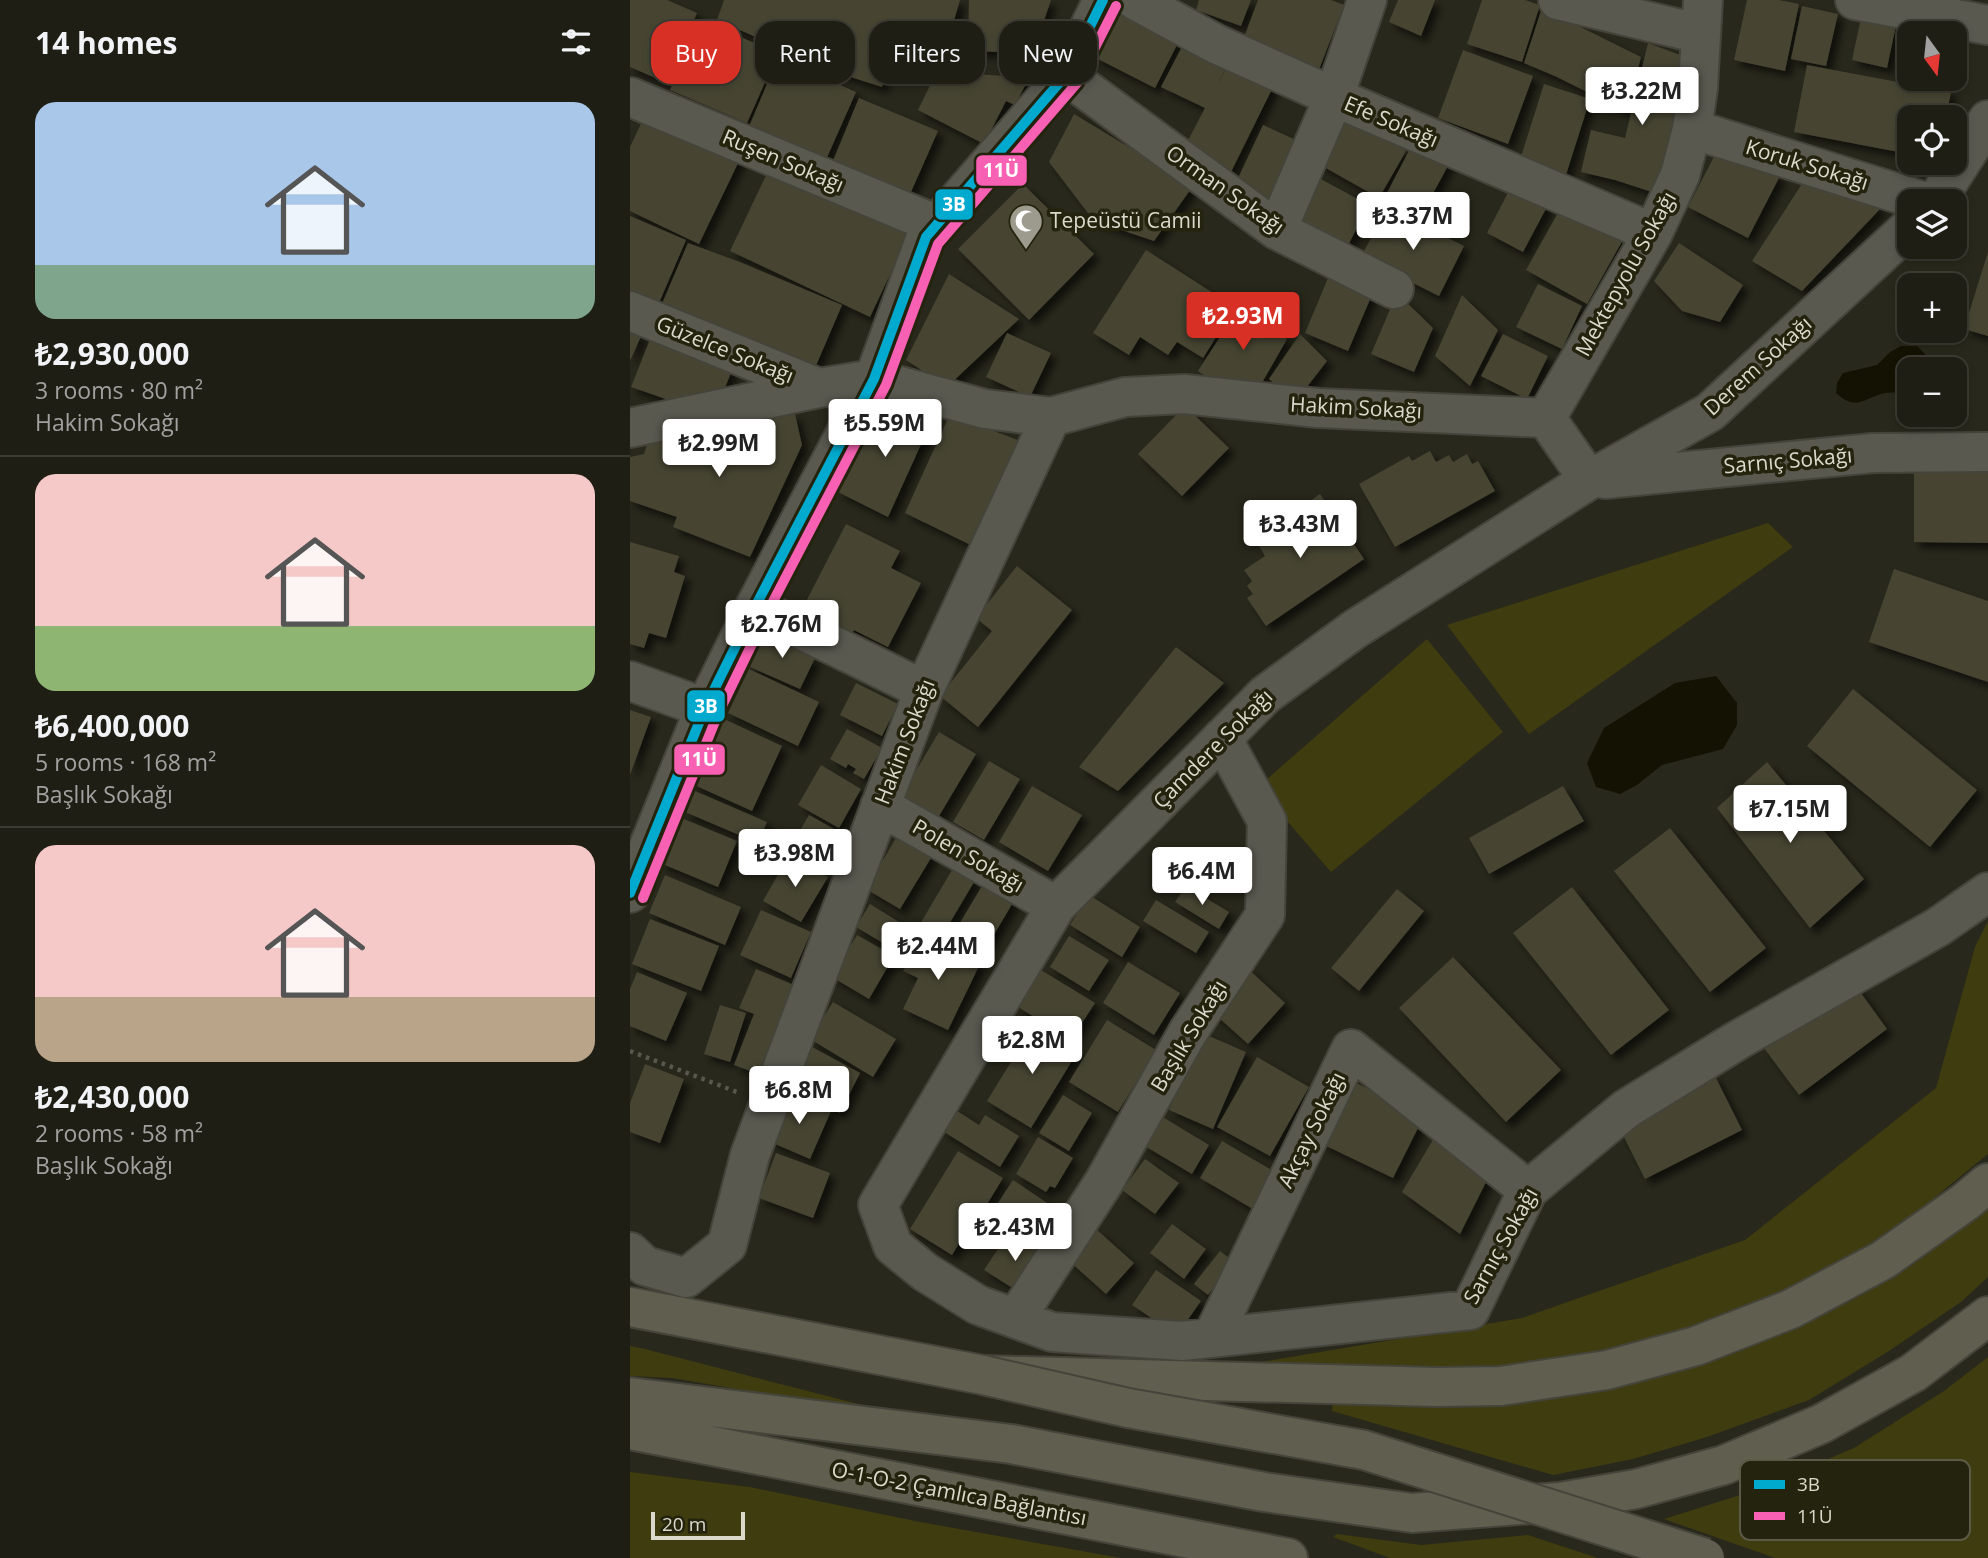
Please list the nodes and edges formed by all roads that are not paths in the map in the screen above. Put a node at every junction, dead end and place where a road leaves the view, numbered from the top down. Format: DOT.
graph roads {
  1 [pos="1103,0"];
  2 [pos="1135,0"];
  3 [pos="1367,0"];
  4 [pos="1558,0"];
  5 [pos="1855,0"];
  6 [pos="1702,17"];
  7 [pos="1093,21"];
  8 [pos="1988,25"];
  9 [pos="1058,84"];
  10 [pos="1078,84"];
  11 [pos="630,97"];
  12 [pos="1334,97"];
  13 [pos="1988,120"];
  14 [pos="1692,129"];
  15 [pos="1944,189"];
  16 [pos="1897,193"];
  17 [pos="935,224"];
  18 [pos="1277,230"];
  19 [pos="1653,233"];
  20 [pos="1897,239"];
  21 [pos="1394,289"];
  22 [pos="630,312"];
  23 [pos="874,379"];
  24 [pos="819,388"];
  25 [pos="1051,417"];
  26 [pos="1546,418"];
  27 [pos="632,426"];
  28 [pos="1988,452"];
  29 [pos="1589,480"];
  30 [pos="754,607"];
  31 [pos="630,681"];
  32 [pos="924,690"];
  33 [pos="705,708"];
  34 [pos="1222,738"];
  35 [pos="880,806"];
  36 [pos="1988,892"];
  37 [pos="630,893"];
  38 [pos="1056,906"];
  39 [pos="1988,1183"];
  40 [pos="1528,1190"];
  41 [pos="630,1252"];
  42 [pos="630,1307"];
  43 [pos="1988,1316"];
  44 [pos="1016,1318"];
  45 [pos="1212,1338"];
  46 [pos="983,1375"];
  47 [pos="630,1396"];
  48 [pos="630,1430"];
  49 [pos="1288,1558"];
  50 [pos="1705,1558"];
  1 -- 7 [label="street"];
  2 -- 12 [label="street, Efe Sokağı"];
  3 -- 12 [label="street"];
  4 -- 6 [label="street"];
  5 -- 8 [label="street"];
  6 -- 14 [label="street, Mektepyolu Sokağı"];
  9 -- 17 [label="street"];
  10 -- 18 [label="street, Orman Sokağı"];
  11 -- 17 [label="street, Ruşen Sokağı"];
  12 -- 18 [label="street"];
  12 -- 19 [label="street, Efe Sokağı"];
  13 -- 15 [label="street"];
  14 -- 16 [label="street, Koruk Sokağı"];
  14 -- 19 [label="street, Mektepyolu Sokağı"];
  17 -- 23 [label="street"];
  18 -- 21 [label="street, Orman Sokağı"];
  19 -- 26 [label="street, Mektepyolu Sokağı"];
  20 -- 29 [label="street, Derem Sokağı"];
  22 -- 24 [label="street, Güzelce Sokağı"];
  23 -- 24 [label="street"];
  23 -- 25 [label="street, Hakim Sokağı"];
  23 -- 30 [label="street"];
  24 -- 27 [label="street"];
  25 -- 26 [label="street, Hakim Sokağı"];
  25 -- 32 [label="street, Hakim Sokağı"];
  26 -- 29 [label="street"];
  28 -- 29 [label="street, Sarnıç Sokağı"];
  29 -- 34 [label="street, Çamdere Sokağı"];
  30 -- 32 [label="street"];
  30 -- 33 [label="street"];
  31 -- 33 [label="street"];
  32 -- 35 [label="street, Hakim Sokağı"];
  33 -- 37 [label="street"];
  34 -- 38 [label="street, Çamdere Sokağı"];
  34 -- 44 [label="street, Başlık Sokağı"];
  35 -- 38 [label="street, Polen Sokağı"];
  35 -- 41 [label="street, Hakim Sokağı"];
  36 -- 40 [label="street, Sarnıç Sokağı"];
  38 -- 44 [label="street, Çamdere Sokağı"];
  39 -- 46 [label="highway, bridge"];
  40 -- 45 [label="street, Sarnıç Sokağı"];
  40 -- 45 [label="street, Akçay Sokağı"];
  42 -- 46 [label="highway"];
  43 -- 47 [label="highway"];
  44 -- 45 [label="street, Sarnıç Sokağı"];
  46 -- 50 [label="highway, bridge"];
  48 -- 49 [label="highway, O-1-O-2 Çamlıca Bağlantısı"];
}
